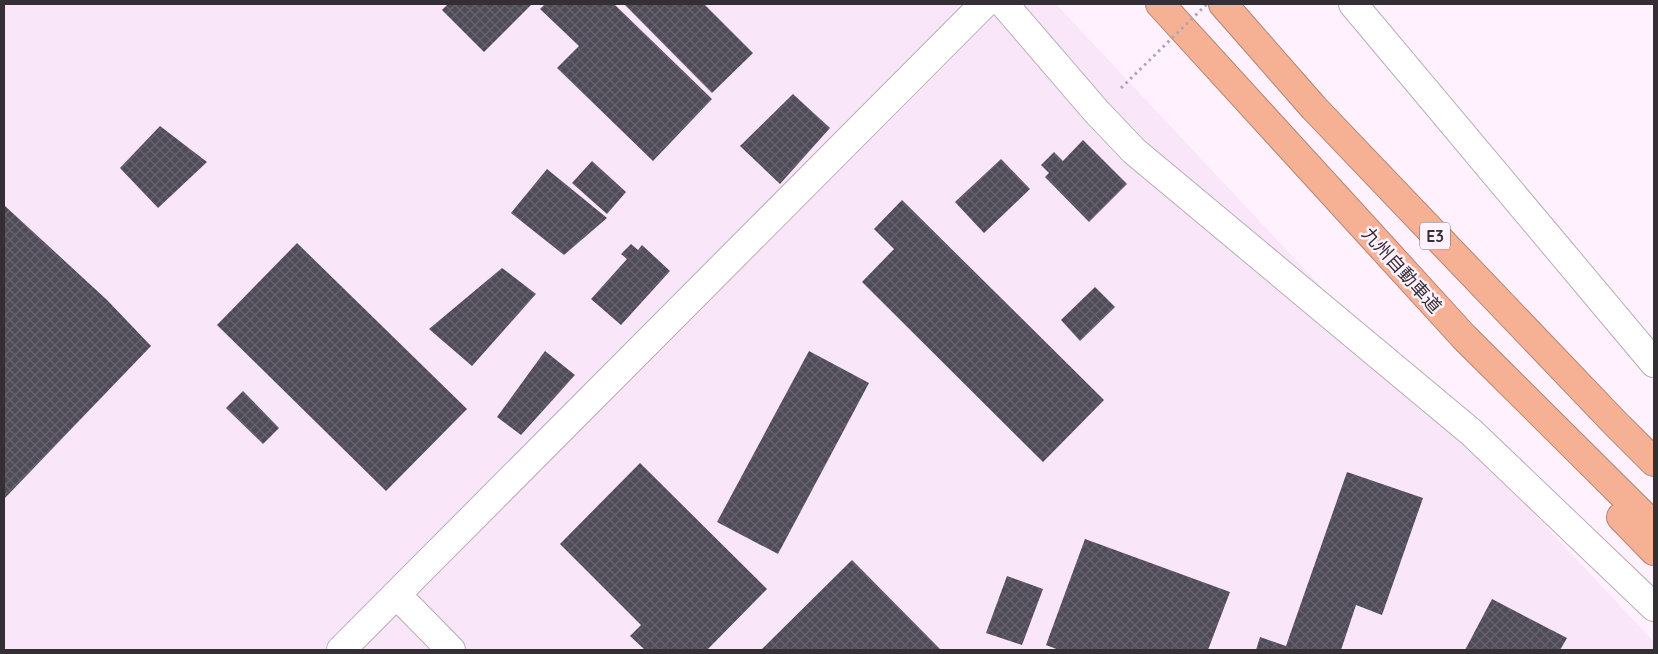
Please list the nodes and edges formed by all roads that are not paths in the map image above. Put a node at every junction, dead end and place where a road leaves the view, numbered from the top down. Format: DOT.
graph roads {
  1 [pos="984,4"];
  2 [pos="1004,4"];
  3 [pos="1160,4"];
  4 [pos="1223,4"];
  5 [pos="1353,4"];
  6 [pos="1464,337"];
  7 [pos="1654,363"];
  8 [pos="1654,462"];
  9 [pos="1654,526"];
  10 [pos="1654,550"];
  11 [pos="397,596"];
  12 [pos="1654,607"];
  13 [pos="341,650"];
  14 [pos="451,650"];
  1 -- 11 [label="street"];
  2 -- 12 [label="street"];
  3 -- 6 [label="highway, 九州自動車道"];
  4 -- 8 [label="highway, E3"];
  5 -- 7 [label="street"];
  6 -- 9 [label="highway, 九州自動車道"];
  6 -- 10 [label="highway"];
  11 -- 13 [label="street"];
  11 -- 14 [label="street"];
}
